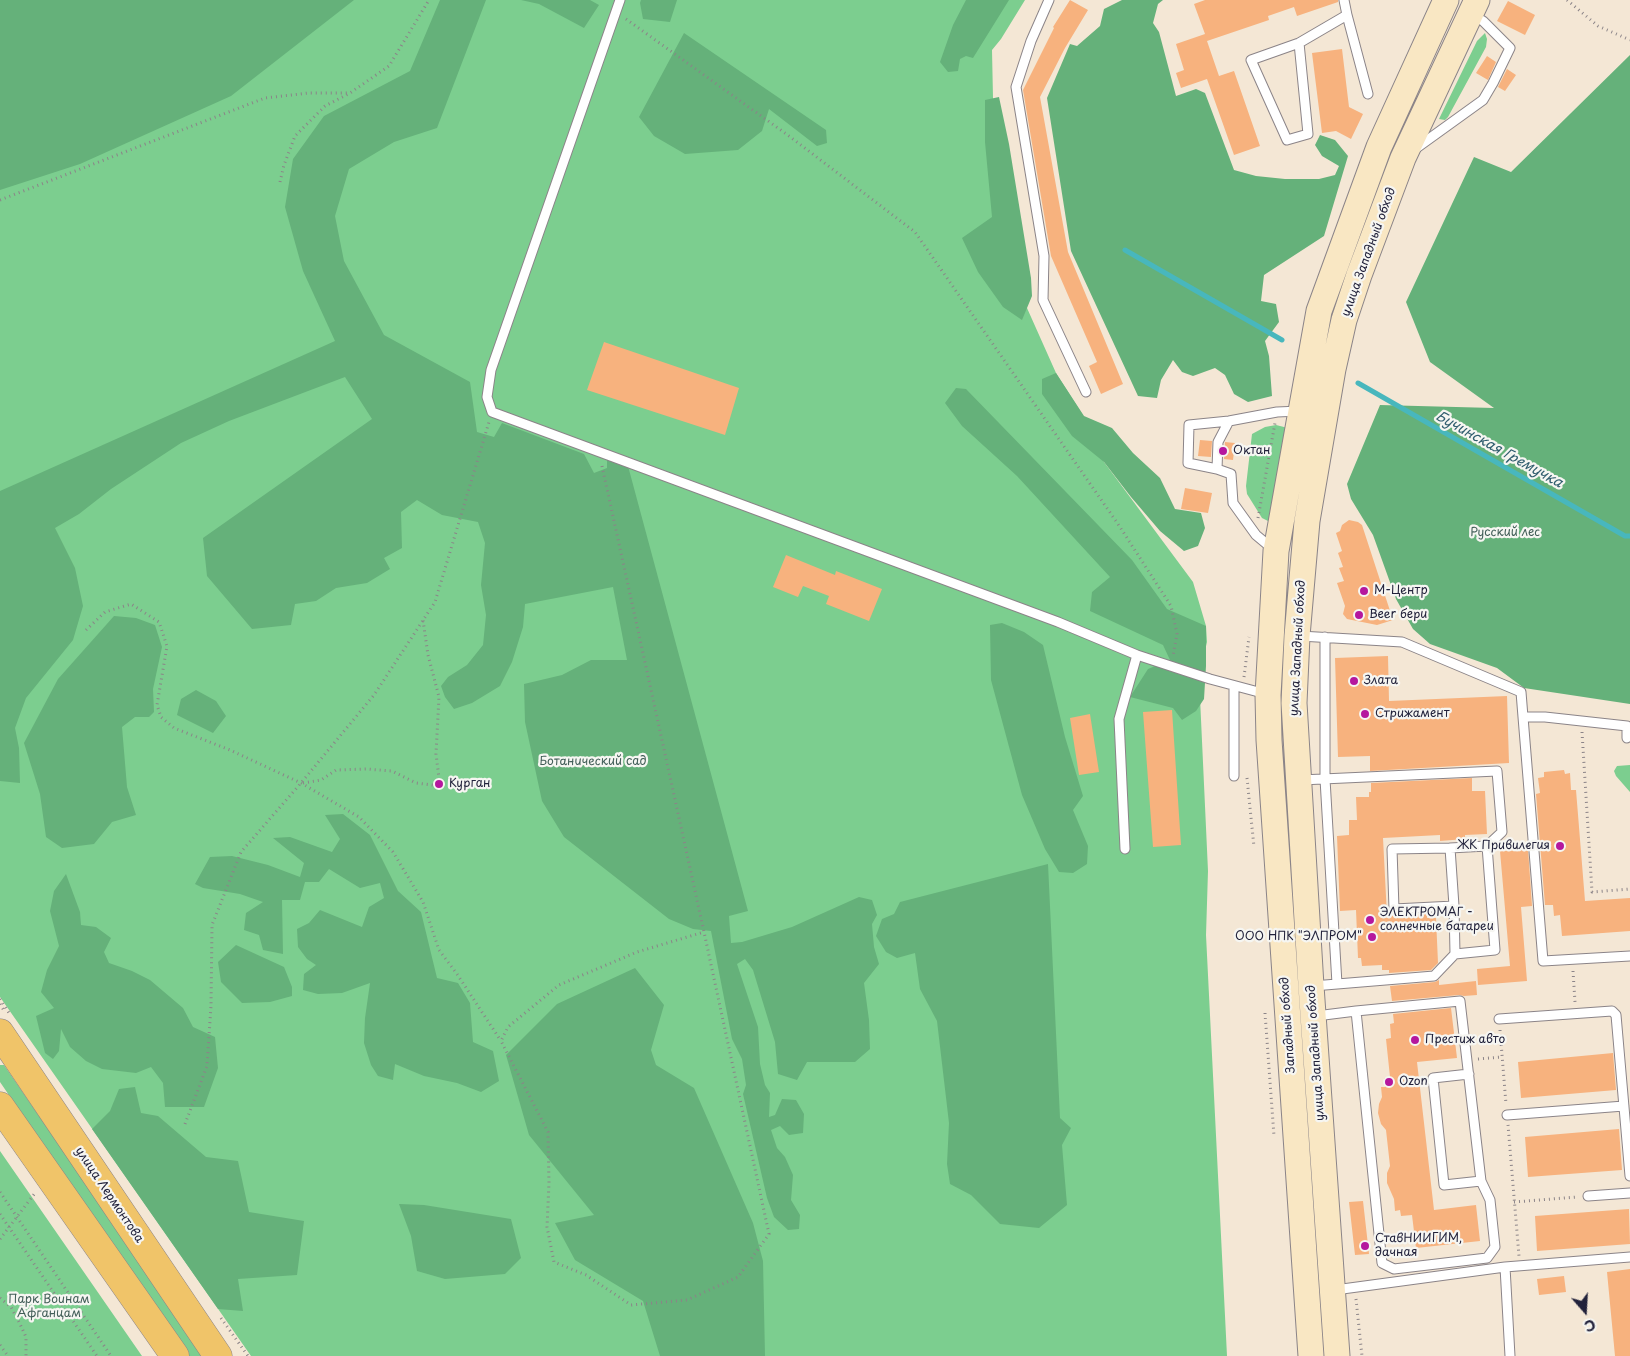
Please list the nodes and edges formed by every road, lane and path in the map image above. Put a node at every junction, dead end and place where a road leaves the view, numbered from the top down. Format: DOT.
graph roads {
  1 [pos="429,0"];
  2 [pos="620,0"];
  3 [pos="1049,0"];
  4 [pos="1344,0"];
  5 [pos="1446,0"];
  6 [pos="1567,0"];
  7 [pos="1474,7"];
  8 [pos="616,12"];
  9 [pos="1347,15"];
  10 [pos="1630,40"];
  11 [pos="1299,43"];
  12 [pos="350,93"];
  13 [pos="1368,94"];
  14 [pos="1403,158"];
  15 [pos="280,182"];
  16 [pos="0,200"];
  17 [pos="1086,392"];
  18 [pos="492,412"];
  19 [pos="1301,412"];
  20 [pos="1229,421"];
  21 [pos="598,450"];
  22 [pos="1217,468"];
  23 [pos="1276,551"];
  24 [pos="423,620"];
  25 [pos="86,630"];
  26 [pos="1297,636"];
  27 [pos="1325,637"];
  28 [pos="1137,655"];
  29 [pos="1171,666"];
  30 [pos="1234,686"];
  31 [pos="1268,695"];
  32 [pos="1523,717"];
  33 [pos="1582,721"];
  34 [pos="1628,726"];
  35 [pos="1626,738"];
  36 [pos="1234,776"];
  37 [pos="1325,779"];
  38 [pos="1298,780"];
  39 [pos="301,783"];
  40 [pos="1487,846"];
  41 [pos="1450,848"];
  42 [pos="1125,849"];
  43 [pos="1630,889"];
  44 [pos="1454,906"];
  45 [pos="704,932"];
  46 [pos="1454,954"];
  47 [pos="1630,956"];
  48 [pos="1572,960"];
  49 [pos="1337,984"];
  50 [pos="1310,986"];
  51 [pos="1356,1011"];
  52 [pos="1576,1014"];
  53 [pos="1313,1016"];
  54 [pos="1499,1019"];
  55 [pos="501,1041"];
  56 [pos="4,1047"];
  57 [pos="1502,1057"];
  58 [pos="1467,1060"];
  59 [pos="1469,1074"];
  60 [pos="0,1106"];
  61 [pos="1624,1106"];
  62 [pos="1507,1115"];
  63 [pos="185,1124"];
  64 [pos="1630,1176"];
  65 [pos="1481,1181"];
  66 [pos="0,1192"];
  67 [pos="35,1192"];
  68 [pos="1630,1194"];
  69 [pos="1588,1196"];
  70 [pos="1514,1202"];
  71 [pos="0,1214"];
  72 [pos="16,1216"];
  73 [pos="8,1226"];
  74 [pos="0,1238"];
  75 [pos="1630,1257"];
  76 [pos="1520,1266"];
  77 [pos="1505,1267"];
  78 [pos="1333,1290"];
  79 [pos="0,1298"];
  80 [pos="0,1345"];
  81 [pos="8,1356"];
  82 [pos="26,1356"];
  83 [pos="96,1356"];
  84 [pos="111,1356"];
  85 [pos="175,1356"];
  86 [pos="218,1356"];
  87 [pos="1311,1356"];
  88 [pos="1337,1356"];
  89 [pos="1510,1356"];
  1 -- 12 [label="path"];
  2 -- 8 [label="lane"];
  3 -- 17 [label="lane"];
  4 -- 9 [label="lane"];
  5 -- 19 [label="main road"];
  6 -- 10 [label="path"];
  7 -- 14 [label="main road, улица Западный обход"];
  7 -- 14 [label="lane"];
  8 -- 18 [label="lane"];
  8 -- 29 [label="path"];
  9 -- 11 [label="lane"];
  9 -- 13 [label="lane"];
  11 -- 11 [label="lane"];
  12 -- 15 [label="path"];
  12 -- 16 [label="path"];
  14 -- 26 [label="main road, улица Западный обход"];
  18 -- 21 [label="lane"];
  18 -- 24 [label="path"];
  19 -- 20 [label="lane"];
  19 -- 23 [label="main road"];
  20 -- 22 [label="lane"];
  20 -- 22 [label="lane"];
  21 -- 28 [label="lane"];
  21 -- 45 [label="path"];
  22 -- 23 [label="lane"];
  23 -- 31 [label="main road"];
  24 -- 39 [label="path"];
  24 -- 39 [label="path"];
  25 -- 39 [label="path"];
  26 -- 27 [label="lane"];
  26 -- 38 [label="main road, улица Западный обход"];
  27 -- 32 [label="lane"];
  27 -- 37 [label="lane"];
  28 -- 29 [label="lane"];
  28 -- 42 [label="lane"];
  29 -- 30 [label="lane"];
  30 -- 31 [label="lane"];
  30 -- 36 [label="lane"];
  31 -- 87 [label="main road, Западный обход"];
  32 -- 33 [label="lane"];
  32 -- 48 [label="lane"];
  33 -- 34 [label="lane"];
  33 -- 43 [label="path"];
  34 -- 35 [label="lane"];
  37 -- 38 [label="lane"];
  37 -- 40 [label="lane"];
  37 -- 49 [label="lane"];
  38 -- 50 [label="main road, улица Западный обход"];
  39 -- 55 [label="path"];
  39 -- 63 [label="path"];
  40 -- 41 [label="lane"];
  40 -- 46 [label="lane"];
  41 -- 44 [label="lane"];
  41 -- 44 [label="lane"];
  44 -- 46 [label="lane"];
  45 -- 55 [label="path"];
  45 -- 55 [label="path"];
  46 -- 49 [label="lane"];
  47 -- 48 [label="lane"];
  48 -- 52 [label="path"];
  49 -- 50 [label="lane"];
  50 -- 53 [label="main road, улица Западный обход"];
  51 -- 53 [label="lane"];
  51 -- 58 [label="lane"];
  51 -- 65 [label="lane"];
  52 -- 54 [label="lane"];
  52 -- 61 [label="lane"];
  53 -- 78 [label="main road, улица Западный обход"];
  54 -- 57 [label="path"];
  56 -- 86 [label="main road, улица Лермонтова"];
  57 -- 58 [label="path"];
  57 -- 62 [label="path"];
  58 -- 59 [label="lane"];
  59 -- 65 [label="lane"];
  59 -- 65 [label="lane"];
  60 -- 85 [label="main road"];
  61 -- 62 [label="lane"];
  61 -- 64 [label="lane"];
  62 -- 70 [label="path"];
  66 -- 72 [label="path"];
  67 -- 72 [label="path"];
  68 -- 69 [label="lane"];
  69 -- 70 [label="path"];
  70 -- 76 [label="path"];
  71 -- 73 [label="path"];
  72 -- 73 [label="path"];
  72 -- 84 [label="path"];
  73 -- 74 [label="path"];
  73 -- 83 [label="path"];
  75 -- 76 [label="lane"];
  76 -- 77 [label="lane"];
  77 -- 78 [label="lane"];
  77 -- 89 [label="lane"];
  78 -- 88 [label="main road, улица Западный обход"];
  79 -- 82 [label="path"];
  80 -- 81 [label="path"];
}
